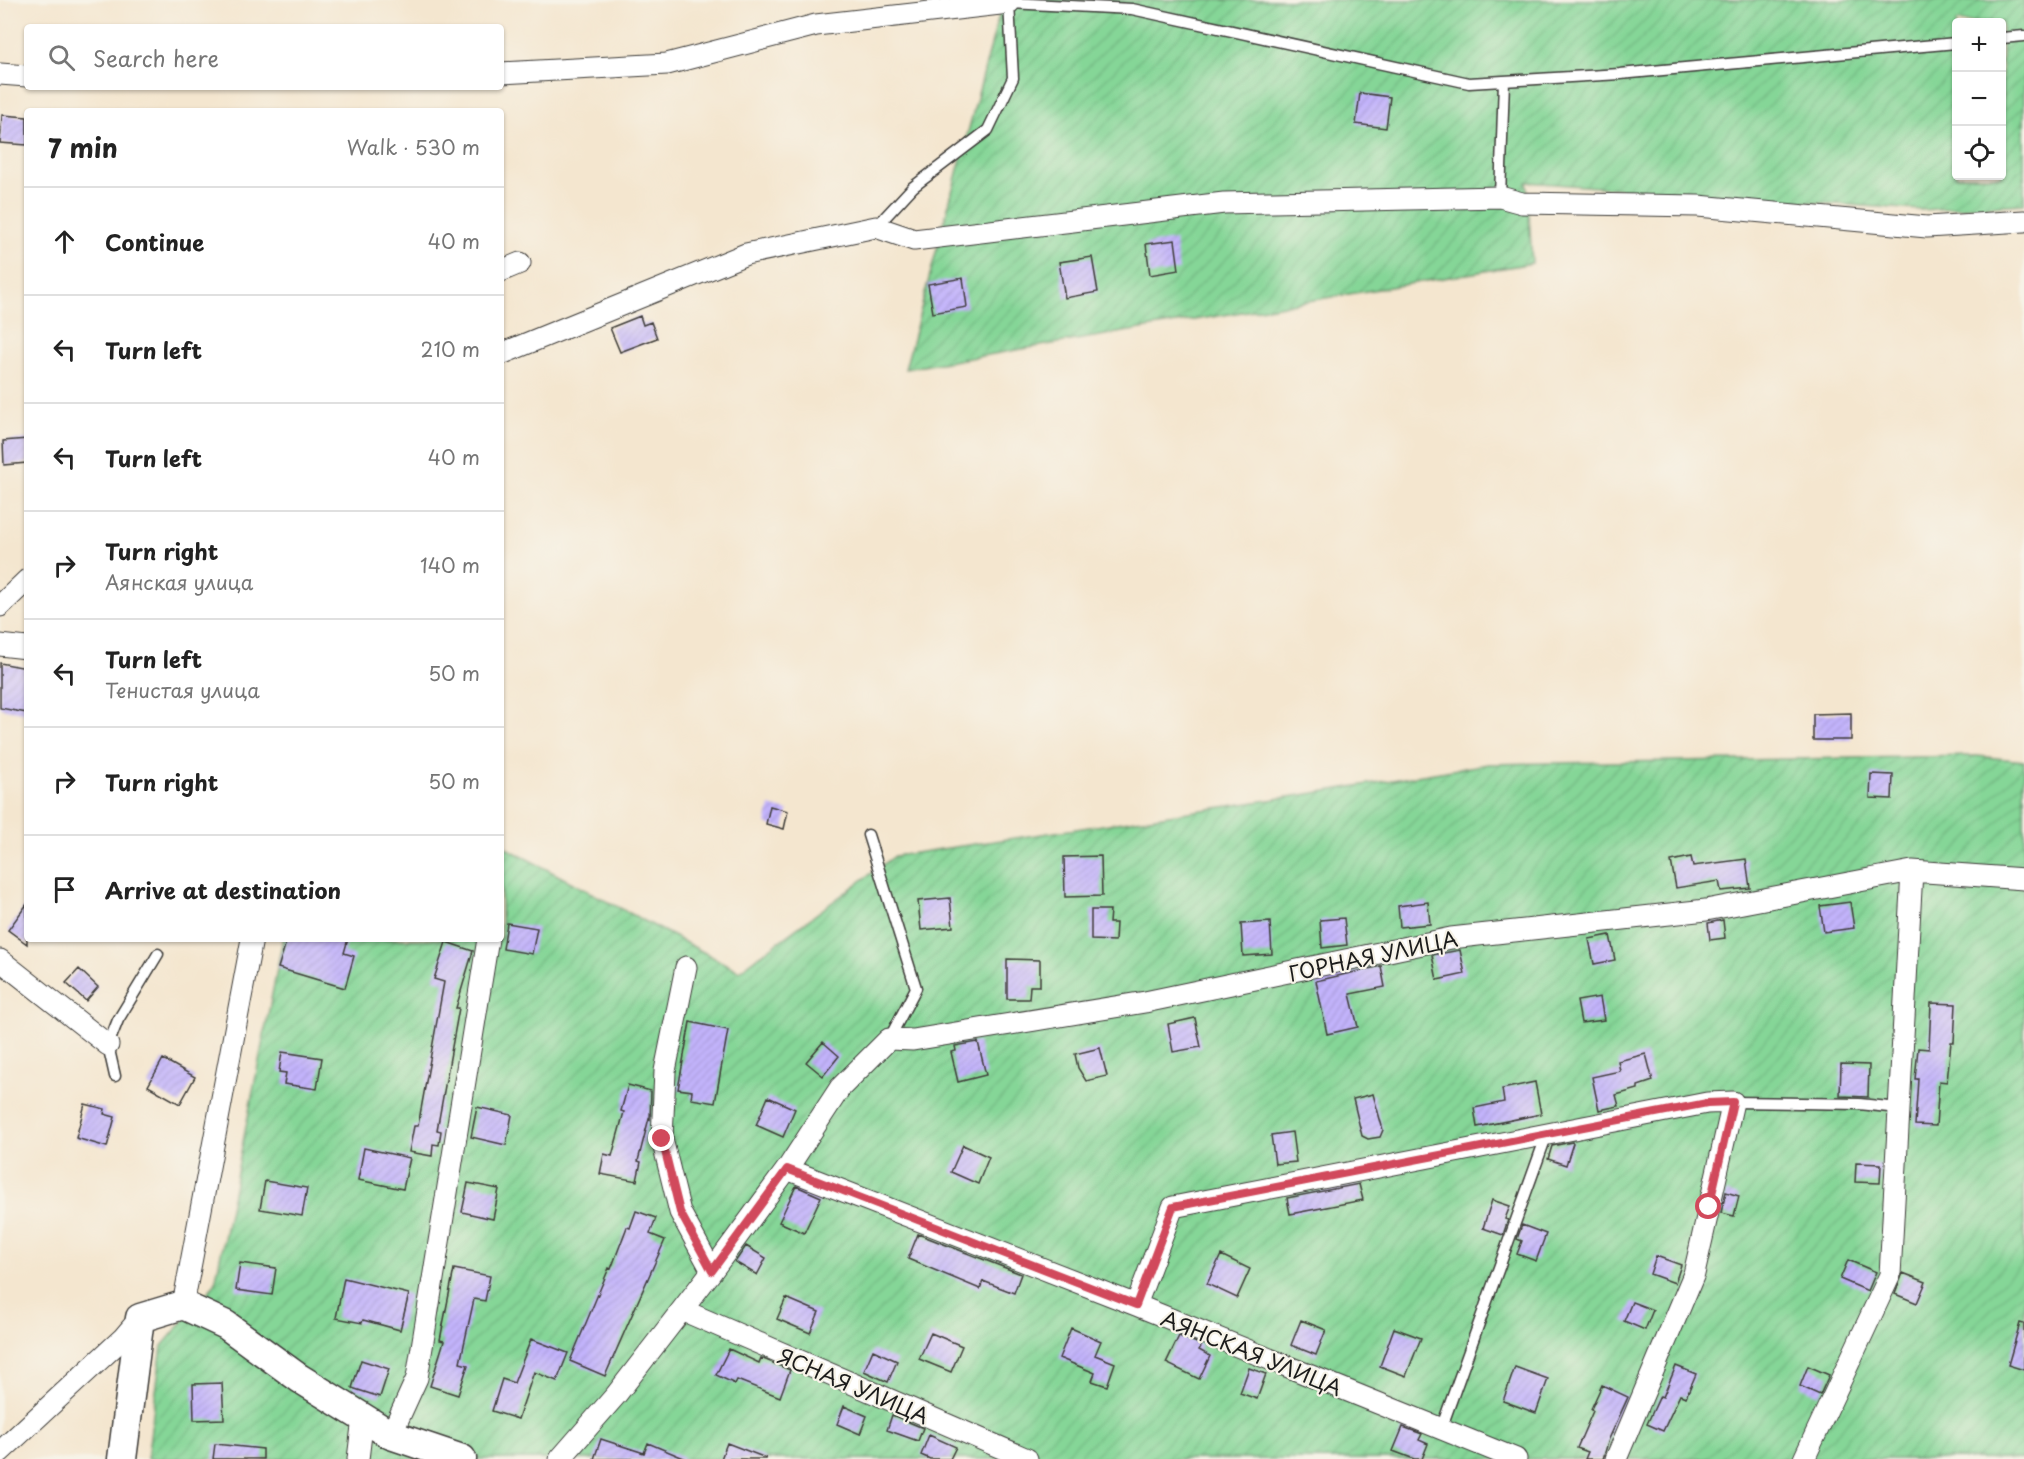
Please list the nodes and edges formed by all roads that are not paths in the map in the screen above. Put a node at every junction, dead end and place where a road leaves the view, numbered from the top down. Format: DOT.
graph roads {
  1 [pos="1035,0"];
  2 [pos="1009,3"];
  3 [pos="2024,36"];
  4 [pos="2006,38"];
  5 [pos="1952,43"];
  6 [pos="504,73"];
  7 [pos="0,74"];
  8 [pos="24,75"];
  9 [pos="1504,81"];
  10 [pos="1500,197"];
  11 [pos="2024,221"];
  12 [pos="876,227"];
  13 [pos="504,353"];
  14 [pos="24,583"];
  15 [pos="0,606"];
  16 [pos="0,645"];
  17 [pos="24,648"];
  18 [pos="868,835"];
  19 [pos="1912,871"];
  20 [pos="2024,879"];
  21 [pos="251,942"];
  22 [pos="488,942"];
  23 [pos="158,954"];
  24 [pos="0,960"];
  25 [pos="686,967"];
  26 [pos="890,1039"];
  27 [pos="108,1045"];
  28 [pos="115,1076"];
  29 [pos="1733,1102"];
  30 [pos="1899,1108"];
  31 [pos="1547,1134"];
  32 [pos="787,1169"];
  33 [pos="712,1271"];
  34 [pos="183,1305"];
  35 [pos="1136,1305"];
  36 [pos="682,1310"];
  37 [pos="140,1318"];
  38 [pos="363,1418"];
  39 [pos="1442,1429"];
  40 [pos="391,1435"];
  41 [pos="0,1452"];
  42 [pos="122,1459"];
  43 [pos="358,1459"];
  44 [pos="462,1459"];
  45 [pos="560,1459"];
  46 [pos="1027,1459"];
  47 [pos="1516,1459"];
  48 [pos="1616,1459"];
  49 [pos="1804,1459"];
  1 -- 2 [label="lane"];
  2 -- 6 [label="street"];
  2 -- 9 [label="lane"];
  2 -- 12 [label="lane"];
  3 -- 4 [label="lane"];
  5 -- 9 [label="lane"];
  7 -- 8 [label="street"];
  9 -- 10 [label="lane"];
  10 -- 11 [label="street"];
  10 -- 12 [label="street"];
  12 -- 13 [label="street"];
  14 -- 15 [label="street"];
  16 -- 17 [label="street"];
  18 -- 26 [label="lane"];
  19 -- 20 [label="street, ГОРНАЯ УЛИЦА"];
  19 -- 26 [label="street, ГОРНАЯ УЛИЦА"];
  19 -- 30 [label="street"];
  21 -- 34 [label="street"];
  22 -- 40 [label="street"];
  23 -- 27 [label="lane"];
  24 -- 27 [label="street"];
  25 -- 33 [label="street"];
  26 -- 32 [label="street"];
  27 -- 28 [label="lane"];
  29 -- 30 [label="lane"];
  29 -- 31 [label="street"];
  29 -- 48 [label="street"];
  30 -- 49 [label="street"];
  31 -- 35 [label="street"];
  31 -- 39 [label="lane"];
  32 -- 33 [label="street"];
  32 -- 35 [label="street, АЯНСКАЯ УЛИЦА"];
  33 -- 36 [label="street"];
  34 -- 37 [label="main road"];
  34 -- 38 [label="main road"];
  35 -- 39 [label="street, АЯНСКАЯ УЛИЦА"];
  36 -- 45 [label="street"];
  36 -- 46 [label="street, ЯСНАЯ УЛИЦА"];
  37 -- 41 [label="street"];
  37 -- 42 [label="main road"];
  38 -- 40 [label="main road"];
  38 -- 43 [label="street"];
  39 -- 47 [label="street, АЯНСКАЯ УЛИЦА"];
  40 -- 44 [label="main road"];
}
